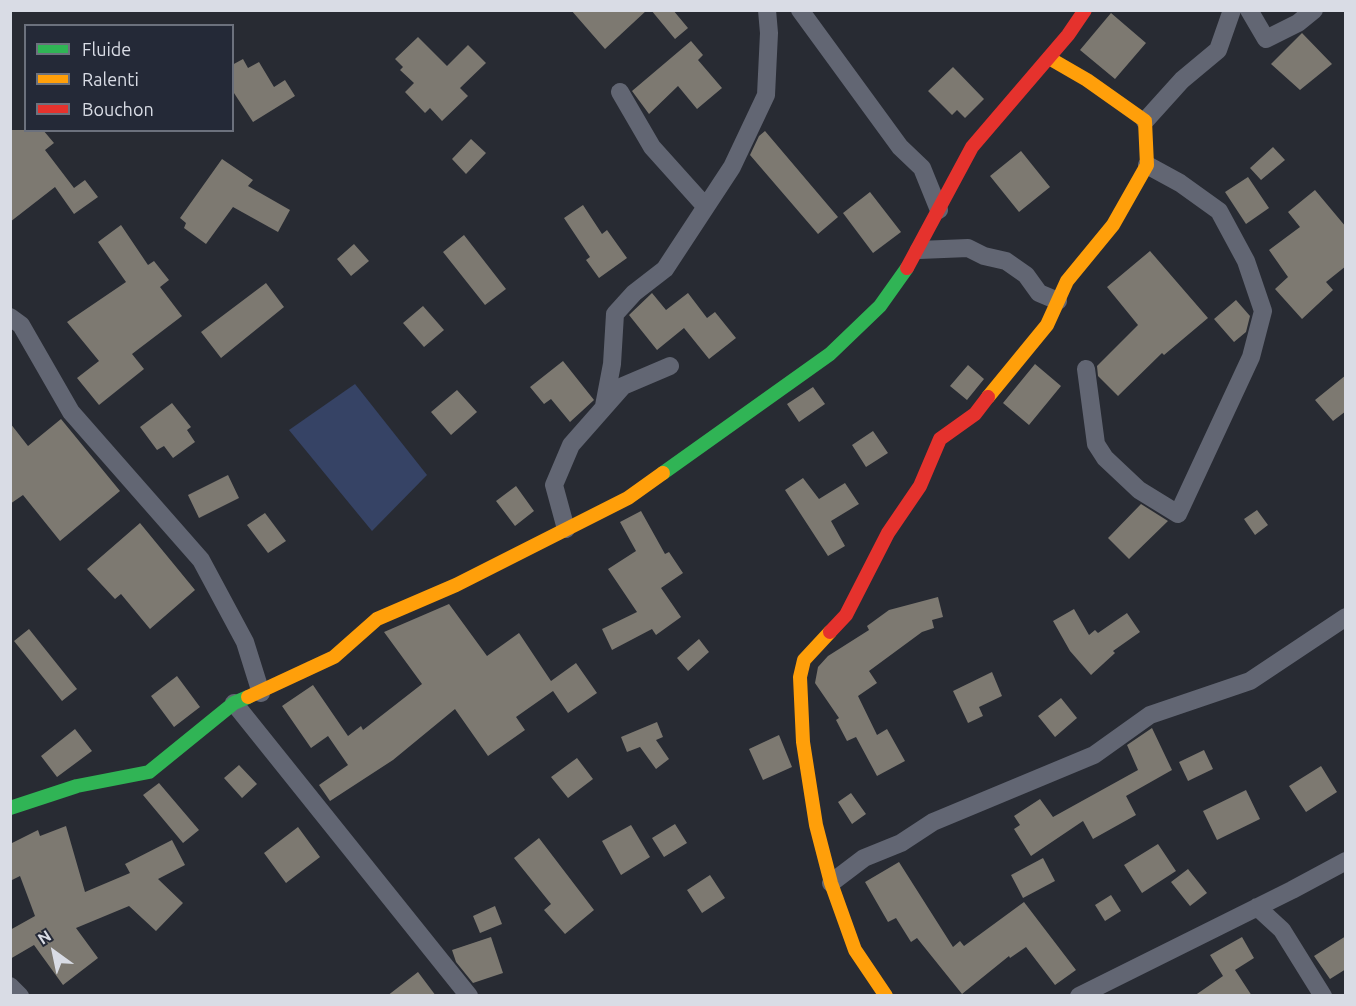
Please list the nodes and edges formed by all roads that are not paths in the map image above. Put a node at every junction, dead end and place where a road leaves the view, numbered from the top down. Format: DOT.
graph roads {
  1 [pos="767,10"];
  2 [pos="800,10"];
  3 [pos="1085,10"];
  4 [pos="1232,10"];
  5 [pos="1249,10"];
  6 [pos="1314,10"];
  7 [pos="1049,57"];
  8 [pos="620,92"];
  9 [pos="1145,121"];
  10 [pos="1147,165"];
  11 [pos="705,206"];
  12 [pos="939,210"];
  13 [pos="919,250"];
  14 [pos="1058,301"];
  15 [pos="10,317"];
  16 [pos="670,366"];
  17 [pos="1086,369"];
  18 [pos="604,406"];
  19 [pos="566,529"];
  20 [pos="1346,617"];
  21 [pos="261,693"];
  22 [pos="234,702"];
  23 [pos="10,808"];
  24 [pos="1346,861"];
  25 [pos="831,883"];
  26 [pos="1257,907"];
  27 [pos="10,986"];
  28 [pos="20,996"];
  29 [pos="468,996"];
  30 [pos="886,996"];
  31 [pos="1079,996"];
  32 [pos="1323,996"];
  1 -- 11 [label="street"];
  2 -- 12 [label="street"];
  3 -- 7 [label="street"];
  4 -- 9 [label="street"];
  5 -- 6 [label="street"];
  7 -- 9 [label="street"];
  7 -- 12 [label="street"];
  8 -- 11 [label="street"];
  9 -- 10 [label="street"];
  10 -- 14 [label="street"];
  10 -- 17 [label="street"];
  11 -- 18 [label="street"];
  12 -- 13 [label="street"];
  13 -- 14 [label="street"];
  13 -- 19 [label="street"];
  14 -- 25 [label="street"];
  15 -- 21 [label="street"];
  16 -- 18 [label="street"];
  18 -- 19 [label="street"];
  19 -- 21 [label="street"];
  20 -- 25 [label="street"];
  21 -- 22 [label="street"];
  22 -- 23 [label="street"];
  22 -- 29 [label="street"];
  24 -- 26 [label="street"];
  25 -- 30 [label="street"];
  26 -- 31 [label="street"];
  26 -- 32 [label="street"];
  27 -- 28 [label="street"];
}
